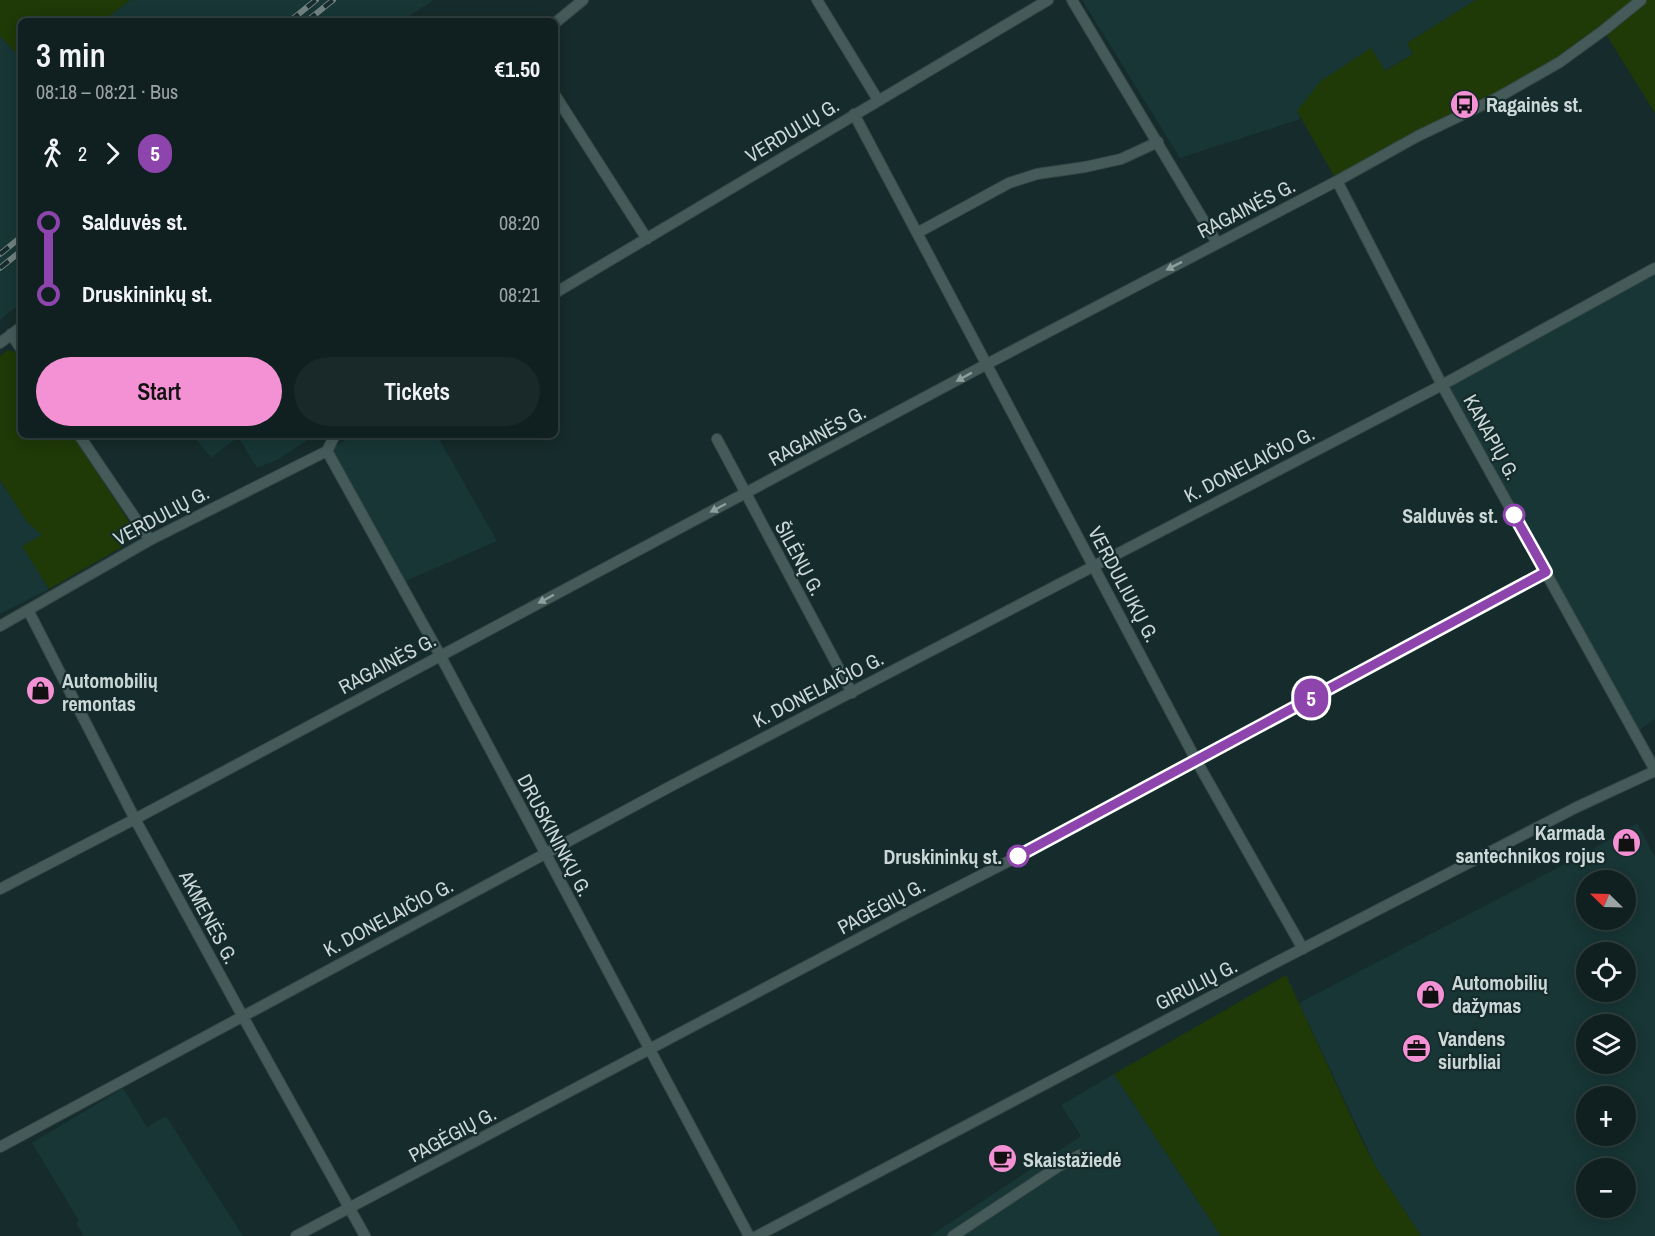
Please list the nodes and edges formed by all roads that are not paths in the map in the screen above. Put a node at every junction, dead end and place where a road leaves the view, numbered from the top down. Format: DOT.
graph roads {
  1 [pos="583,0"];
  2 [pos="817,0"];
  3 [pos="1048,0"];
  4 [pos="1072,0"];
  5 [pos="1641,0"];
  6 [pos="558,21"];
  7 [pos="558,100"];
  8 [pos="878,100"];
  9 [pos="854,114"];
  10 [pos="1158,142"];
  11 [pos="1338,181"];
  12 [pos="917,233"];
  13 [pos="647,239"];
  14 [pos="1218,243"];
  15 [pos="1655,268"];
  16 [pos="558,291"];
  17 [pos="18,329"];
  18 [pos="11,334"];
  19 [pos="0,343"];
  20 [pos="18,344"];
  21 [pos="987,364"];
  22 [pos="1442,385"];
  23 [pos="81,438"];
  24 [pos="334,438"];
  25 [pos="717,439"];
  26 [pos="327,451"];
  27 [pos="746,493"];
  28 [pos="150,540"];
  29 [pos="1094,564"];
  30 [pos="1546,572"];
  31 [pos="28,610"];
  32 [pos="0,626"];
  33 [pos="440,655"];
  34 [pos="852,693"];
  35 [pos="1197,760"];
  36 [pos="1655,771"];
  37 [pos="135,819"];
  38 [pos="544,854"];
  39 [pos="0,888"];
  40 [pos="1303,949"];
  41 [pos="242,1015"];
  42 [pos="650,1050"];
  43 [pos="0,1147"];
  44 [pos="1080,1155"];
  45 [pos="351,1208"];
  46 [pos="296,1236"];
  47 [pos="365,1236"];
  48 [pos="749,1236"];
  49 [pos="757,1236"];
  50 [pos="953,1236"];
  1 -- 6 [label="street"];
  2 -- 8 [label="street"];
  3 -- 8 [label="street, VERDULIŲ G."];
  4 -- 10 [label="street"];
  5 -- 11 [label="street, RAGAINĖS G."];
  7 -- 13 [label="street"];
  8 -- 9 [label="street, VERDULIŲ G."];
  9 -- 12 [label="street, VERDULIUKŲ G."];
  9 -- 13 [label="street, VERDULIŲ G."];
  10 -- 12 [label="street"];
  10 -- 14 [label="street"];
  11 -- 14 [label="street, RAGAINĖS G."];
  11 -- 22 [label="street, KANAPIŲ G."];
  12 -- 21 [label="street, VERDULIUKŲ G."];
  13 -- 16 [label="street, VERDULIŲ G."];
  14 -- 21 [label="street, RAGAINĖS G., one-way"];
  15 -- 22 [label="street, K. DONELAIČIO G."];
  17 -- 18 [label="street"];
  18 -- 19 [label="street"];
  18 -- 20 [label="street"];
  21 -- 27 [label="street, RAGAINĖS G., one-way"];
  21 -- 29 [label="street, VERDULIUKŲ G."];
  22 -- 29 [label="street, K. DONELAIČIO G."];
  22 -- 30 [label="street, KANAPIŲ G."];
  23 -- 28 [label="street"];
  24 -- 26 [label="street"];
  25 -- 27 [label="street, ŠILĖNŲ G."];
  26 -- 28 [label="street, VERDULIŲ G."];
  26 -- 33 [label="street, DRUSKININKŲ G."];
  27 -- 33 [label="street, RAGAINĖS G., one-way"];
  27 -- 34 [label="street, ŠILĖNŲ G."];
  28 -- 31 [label="street, VERDULIŲ G."];
  29 -- 34 [label="street, K. DONELAIČIO G."];
  29 -- 35 [label="street, VERDULIUKŲ G."];
  30 -- 35 [label="street, PAGĖGIŲ G."];
  30 -- 36 [label="street, KANAPIŲ G."];
  31 -- 32 [label="street, VERDULIŲ G."];
  31 -- 37 [label="street, AKMENĖS G."];
  33 -- 37 [label="street, RAGAINĖS G."];
  33 -- 38 [label="street, DRUSKININKŲ G."];
  34 -- 38 [label="street, K. DONELAIČIO G."];
  35 -- 40 [label="street, VERDULIUKŲ G."];
  35 -- 42 [label="street, PAGĖGIŲ G."];
  36 -- 40 [label="street, GIRULIŲ G."];
  37 -- 39 [label="street, RAGAINĖS G."];
  37 -- 41 [label="street, AKMENĖS G."];
  38 -- 41 [label="street, K. DONELAIČIO G."];
  38 -- 42 [label="street, DRUSKININKŲ G."];
  40 -- 49 [label="street, GIRULIŲ G."];
  41 -- 43 [label="street, K. DONELAIČIO G."];
  41 -- 45 [label="street, AKMENĖS G."];
  42 -- 45 [label="street, PAGĖGIŲ G."];
  42 -- 48 [label="street, DRUSKININKŲ G."];
  44 -- 50 [label="street"];
  45 -- 46 [label="street, PAGĖGIŲ G."];
  45 -- 47 [label="street, AKMENĖS G."];
}
